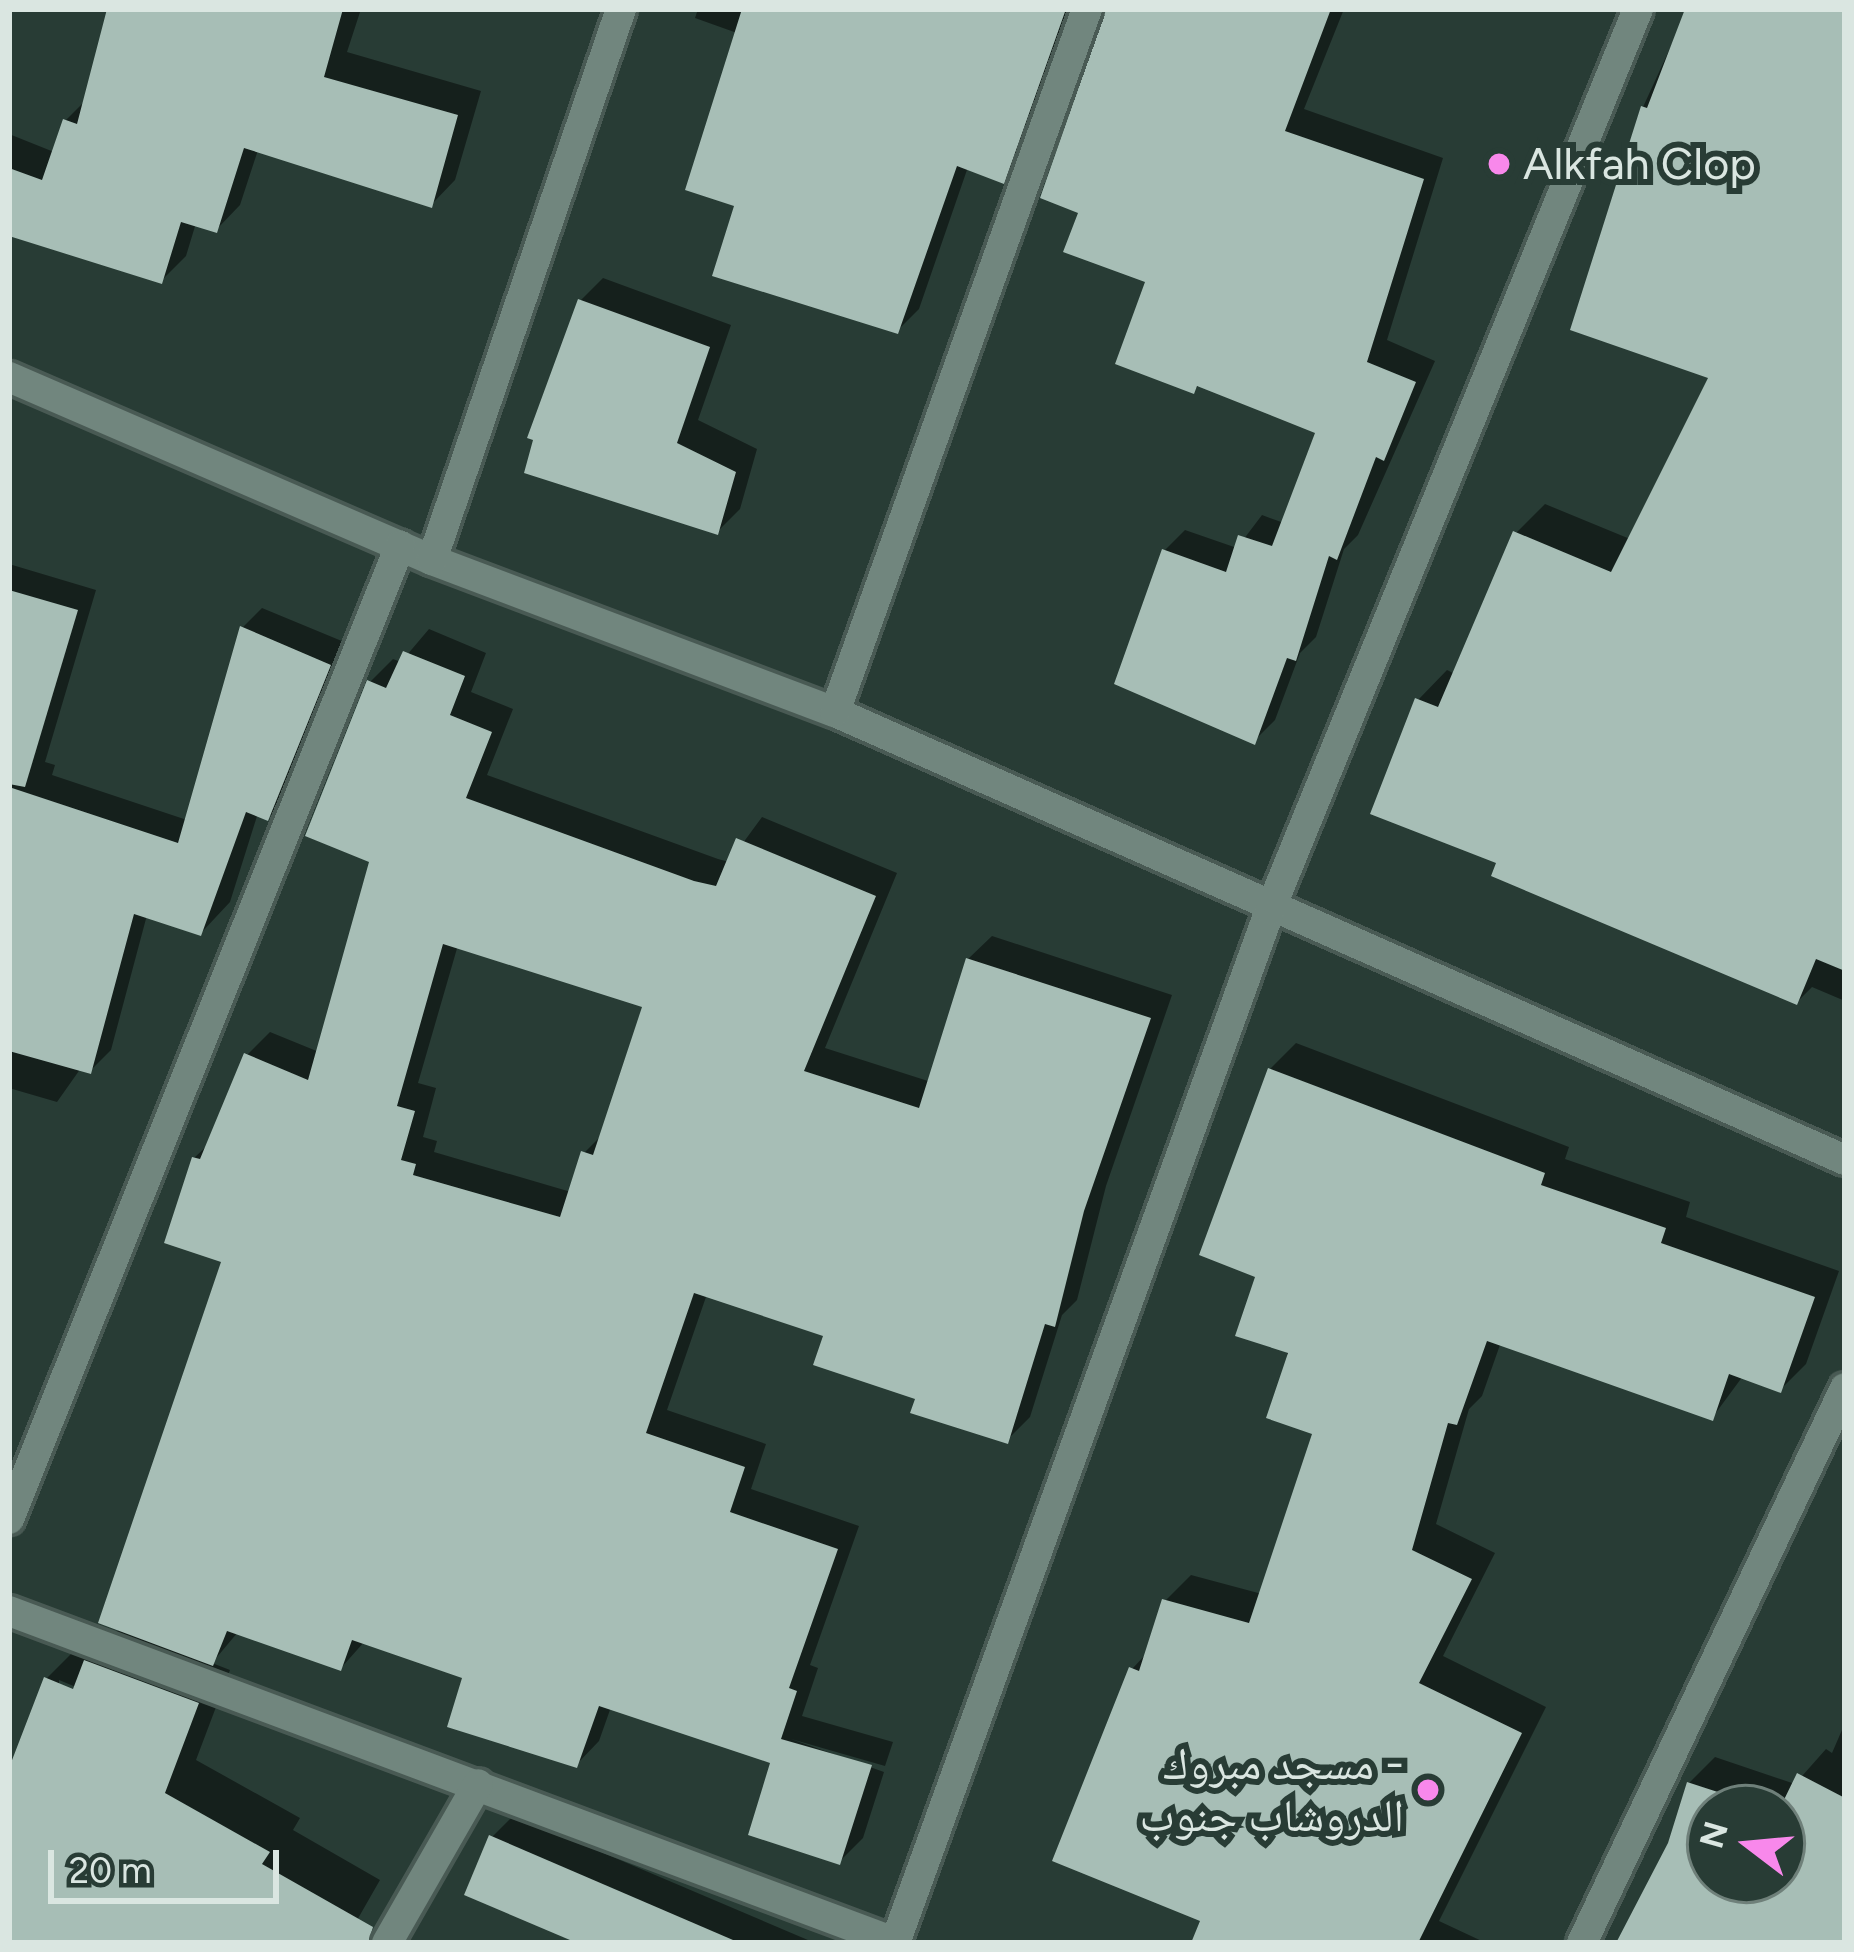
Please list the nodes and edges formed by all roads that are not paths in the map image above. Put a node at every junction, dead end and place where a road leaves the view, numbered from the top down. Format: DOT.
graph roads {
  1 [pos="621,9"];
  2 [pos="1087,9"];
  3 [pos="1638,9"];
  4 [pos="9,377"];
  5 [pos="400,546"];
  6 [pos="432,560"];
  7 [pos="835,712"];
  8 [pos="1270,910"];
  9 [pos="1845,1160"];
  10 [pos="1845,1388"];
  11 [pos="9,1519"];
  12 [pos="9,1611"];
  13 [pos="478,1784"];
  14 [pos="388,1943"];
  15 [pos="896,1943"];
  16 [pos="1582,1943"];
  1 -- 6 [label="street"];
  2 -- 7 [label="street"];
  3 -- 8 [label="street"];
  4 -- 5 [label="street"];
  5 -- 6 [label="street"];
  5 -- 11 [label="street"];
  6 -- 7 [label="street"];
  7 -- 8 [label="street"];
  8 -- 9 [label="street"];
  8 -- 15 [label="street"];
  10 -- 16 [label="street"];
  12 -- 13 [label="street"];
  13 -- 14 [label="street"];
  13 -- 15 [label="street"];
}
